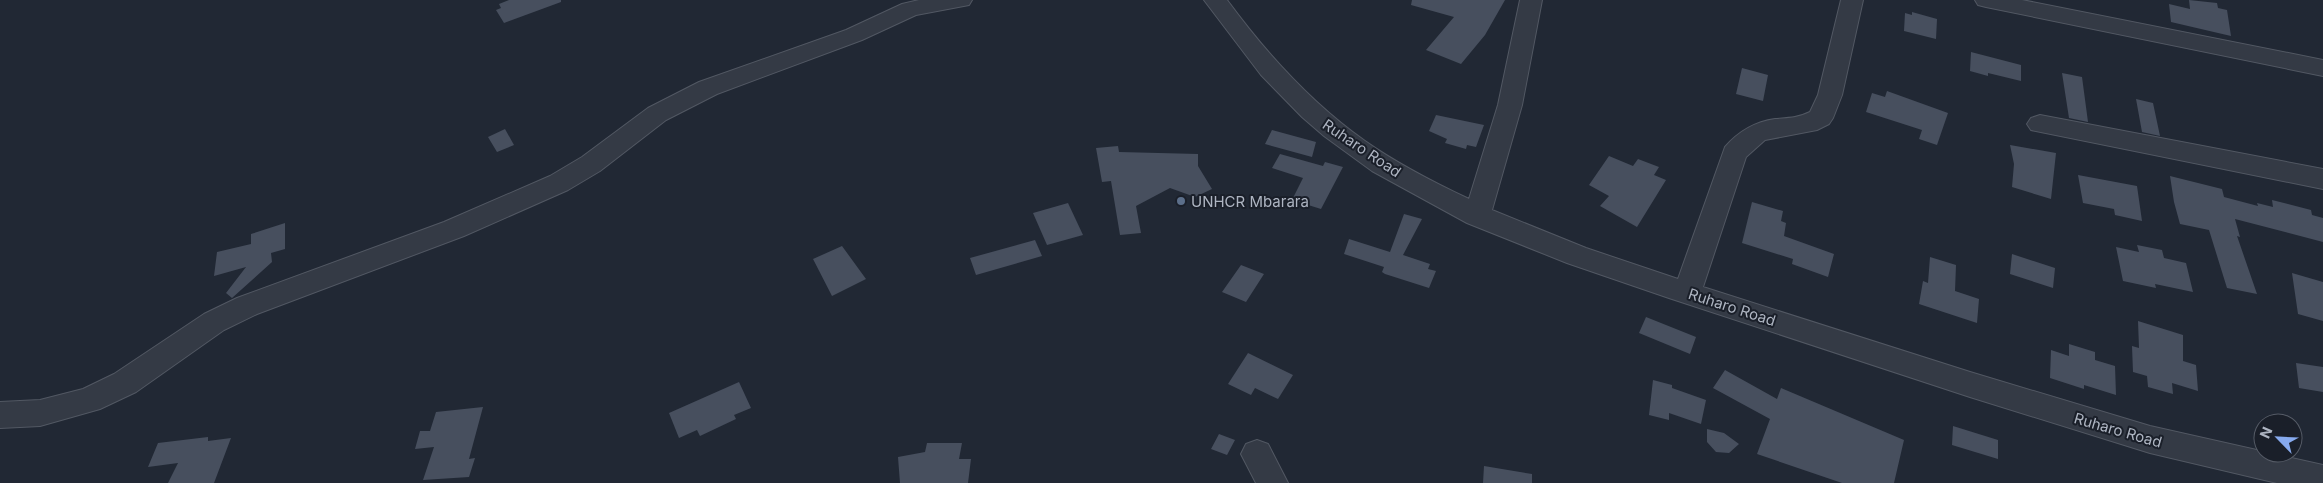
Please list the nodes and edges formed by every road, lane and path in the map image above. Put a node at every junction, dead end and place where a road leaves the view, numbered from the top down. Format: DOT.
graph roads {
  1 [pos="961,0"];
  2 [pos="1215,0"];
  3 [pos="1532,0"];
  4 [pos="1852,0"];
  5 [pos="1986,0"];
  6 [pos="2323,68"];
  7 [pos="2040,124"];
  8 [pos="2323,179"];
  9 [pos="1478,216"];
  10 [pos="1687,293"];
  11 [pos="0,415"];
  12 [pos="1257,454"];
  13 [pos="2323,479"];
  14 [pos="1272,483"];
  1 -- 11 [label="street"];
  2 -- 9 [label="street, Ruharo Road"];
  3 -- 9 [label="street"];
  4 -- 10 [label="street"];
  5 -- 6 [label="street"];
  7 -- 8 [label="street"];
  9 -- 10 [label="street, Ruharo Road"];
  10 -- 13 [label="street, Ruharo Road"];
  12 -- 14 [label="street"];
}
